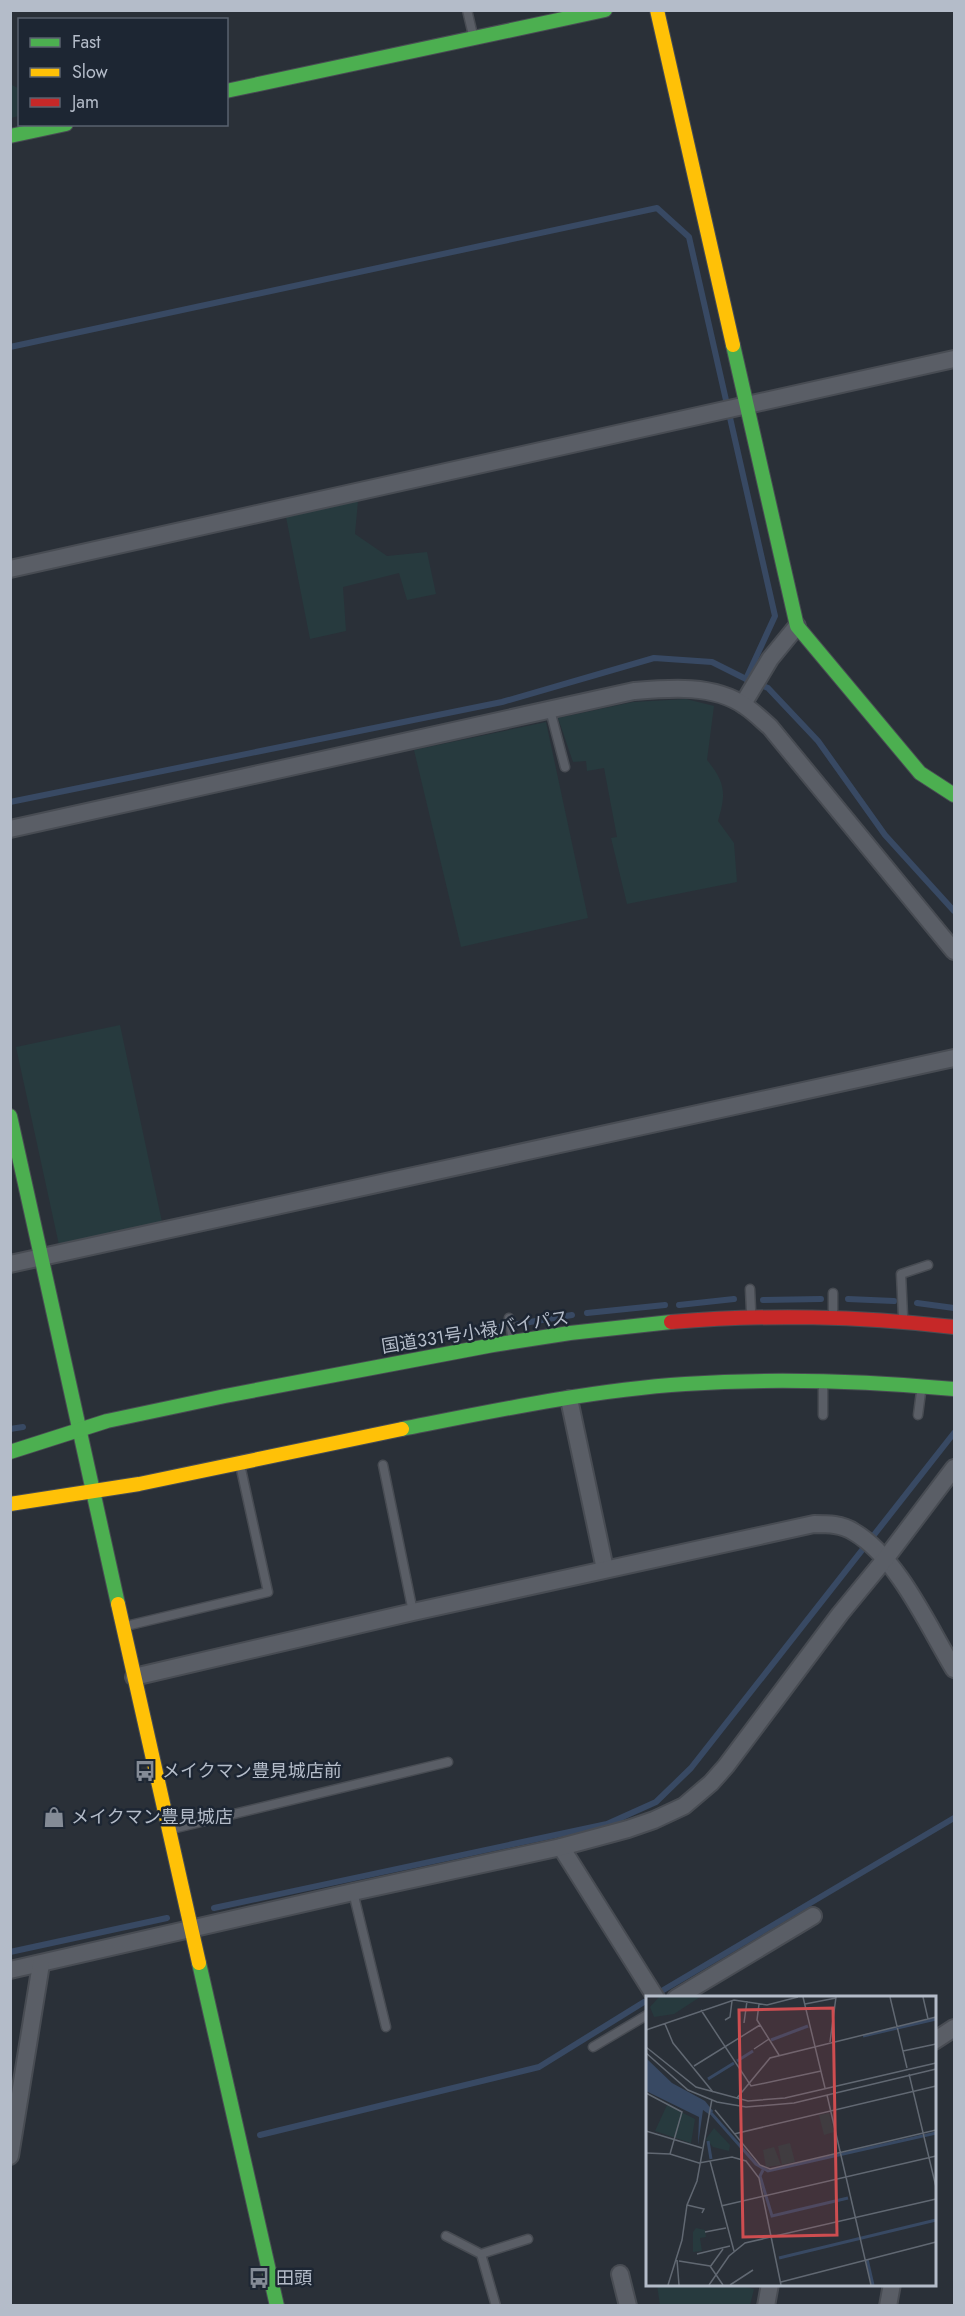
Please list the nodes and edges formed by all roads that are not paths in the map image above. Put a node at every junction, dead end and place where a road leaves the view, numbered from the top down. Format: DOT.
graph roads {
  1 [pos="467,10"];
  2 [pos="604,10"];
  3 [pos="657,10"];
  4 [pos="473,38"];
  5 [pos="228,91"];
  6 [pos="57,126"];
  7 [pos="10,136"];
  8 [pos="954,359"];
  9 [pos="745,405"];
  10 [pos="10,569"];
  11 [pos="797,626"];
  12 [pos="743,705"];
  13 [pos="550,710"];
  14 [pos="565,767"];
  15 [pos="954,795"];
  16 [pos="10,829"];
  17 [pos="954,951"];
  18 [pos="954,1058"];
  19 [pos="10,1116"];
  20 [pos="40,1258"];
  21 [pos="10,1264"];
  22 [pos="928,1264"];
  23 [pos="750,1289"];
  24 [pos="832,1293"];
  25 [pos="833,1316"];
  26 [pos="752,1317"];
  27 [pos="509,1318"];
  28 [pos="904,1319"];
  29 [pos="954,1327"];
  30 [pos="514,1341"];
  31 [pos="823,1381"];
  32 [pos="922,1386"];
  33 [pos="954,1389"];
  34 [pos="569,1399"];
  35 [pos="823,1414"];
  36 [pos="918,1415"];
  37 [pos="79,1429"];
  38 [pos="10,1452"];
  39 [pos="239,1464"];
  40 [pos="383,1465"];
  41 [pos="954,1468"];
  42 [pos="93,1491"];
  43 [pos="10,1504"];
  44 [pos="884,1555"];
  45 [pos="605,1569"];
  46 [pos="413,1612"];
  47 [pos="123,1627"];
  48 [pos="954,1669"];
  49 [pos="134,1677"];
  50 [pos="448,1762"];
  51 [pos="168,1830"];
  52 [pos="561,1847"];
  53 [pos="353,1892"];
  54 [pos="813,1916"];
  55 [pos="192,1928"];
  56 [pos="42,1964"];
  57 [pos="10,1971"];
  58 [pos="656,1996"];
  59 [pos="679,1996"];
  60 [pos="646,2016"];
  61 [pos="386,2027"];
  62 [pos="954,2028"];
  63 [pos="935,2040"];
  64 [pos="593,2047"];
  65 [pos="10,2156"];
  66 [pos="446,2236"];
  67 [pos="528,2239"];
  68 [pos="481,2254"];
  69 [pos="620,2274"];
  70 [pos="770,2286"];
  71 [pos="892,2286"];
  72 [pos="277,2306"];
  73 [pos="496,2306"];
  74 [pos="628,2306"];
  75 [pos="766,2306"];
  76 [pos="888,2306"];
  1 -- 4 [label="lane"];
  2 -- 4 [label="main road"];
  3 -- 9 [label="main road"];
  4 -- 5 [label="main road"];
  6 -- 7 [label="main road"];
  8 -- 9 [label="street"];
  9 -- 10 [label="street"];
  9 -- 11 [label="main road"];
  11 -- 12 [label="street"];
  11 -- 15 [label="main road"];
  12 -- 13 [label="street"];
  12 -- 17 [label="street"];
  13 -- 14 [label="lane"];
  13 -- 16 [label="street"];
  18 -- 20 [label="street"];
  19 -- 20 [label="main road"];
  20 -- 21 [label="street"];
  20 -- 37 [label="main road"];
  22 -- 28 [label="lane"];
  23 -- 26 [label="lane"];
  24 -- 25 [label="lane"];
  25 -- 26 [label="main road, 国道331号小禄バイパス"];
  25 -- 28 [label="main road, 国道331号小禄バイパス"];
  26 -- 30 [label="main road, 国道331号小禄バイパス"];
  27 -- 30 [label="lane"];
  28 -- 29 [label="main road, 国道331号小禄バイパス"];
  30 -- 37 [label="main road, 国道331号小禄バイパス"];
  31 -- 32 [label="main road"];
  31 -- 34 [label="main road"];
  31 -- 35 [label="lane"];
  32 -- 33 [label="main road"];
  32 -- 36 [label="lane"];
  34 -- 39 [label="main road"];
  34 -- 45 [label="street"];
  37 -- 38 [label="main road, 国道331号小禄バイパス"];
  37 -- 42 [label="main road"];
  39 -- 42 [label="main road"];
  39 -- 47 [label="lane"];
  40 -- 46 [label="lane"];
  41 -- 44 [label="street"];
  42 -- 43 [label="main road"];
  42 -- 47 [label="main road"];
  44 -- 45 [label="street"];
  44 -- 48 [label="street"];
  44 -- 52 [label="street"];
  45 -- 46 [label="street"];
  46 -- 49 [label="street"];
  47 -- 49 [label="main road"];
  49 -- 51 [label="main road"];
  50 -- 51 [label="lane"];
  51 -- 55 [label="main road"];
  52 -- 53 [label="street"];
  52 -- 58 [label="street"];
  53 -- 55 [label="street"];
  53 -- 61 [label="lane"];
  54 -- 59 [label="street"];
  55 -- 56 [label="street"];
  55 -- 72 [label="main road"];
  56 -- 57 [label="street"];
  56 -- 65 [label="street"];
  60 -- 64 [label="lane"];
  62 -- 63 [label="street"];
  66 -- 68 [label="lane"];
  67 -- 68 [label="lane"];
  68 -- 73 [label="lane"];
  69 -- 74 [label="street"];
  70 -- 75 [label="street"];
  71 -- 76 [label="street"];
}
